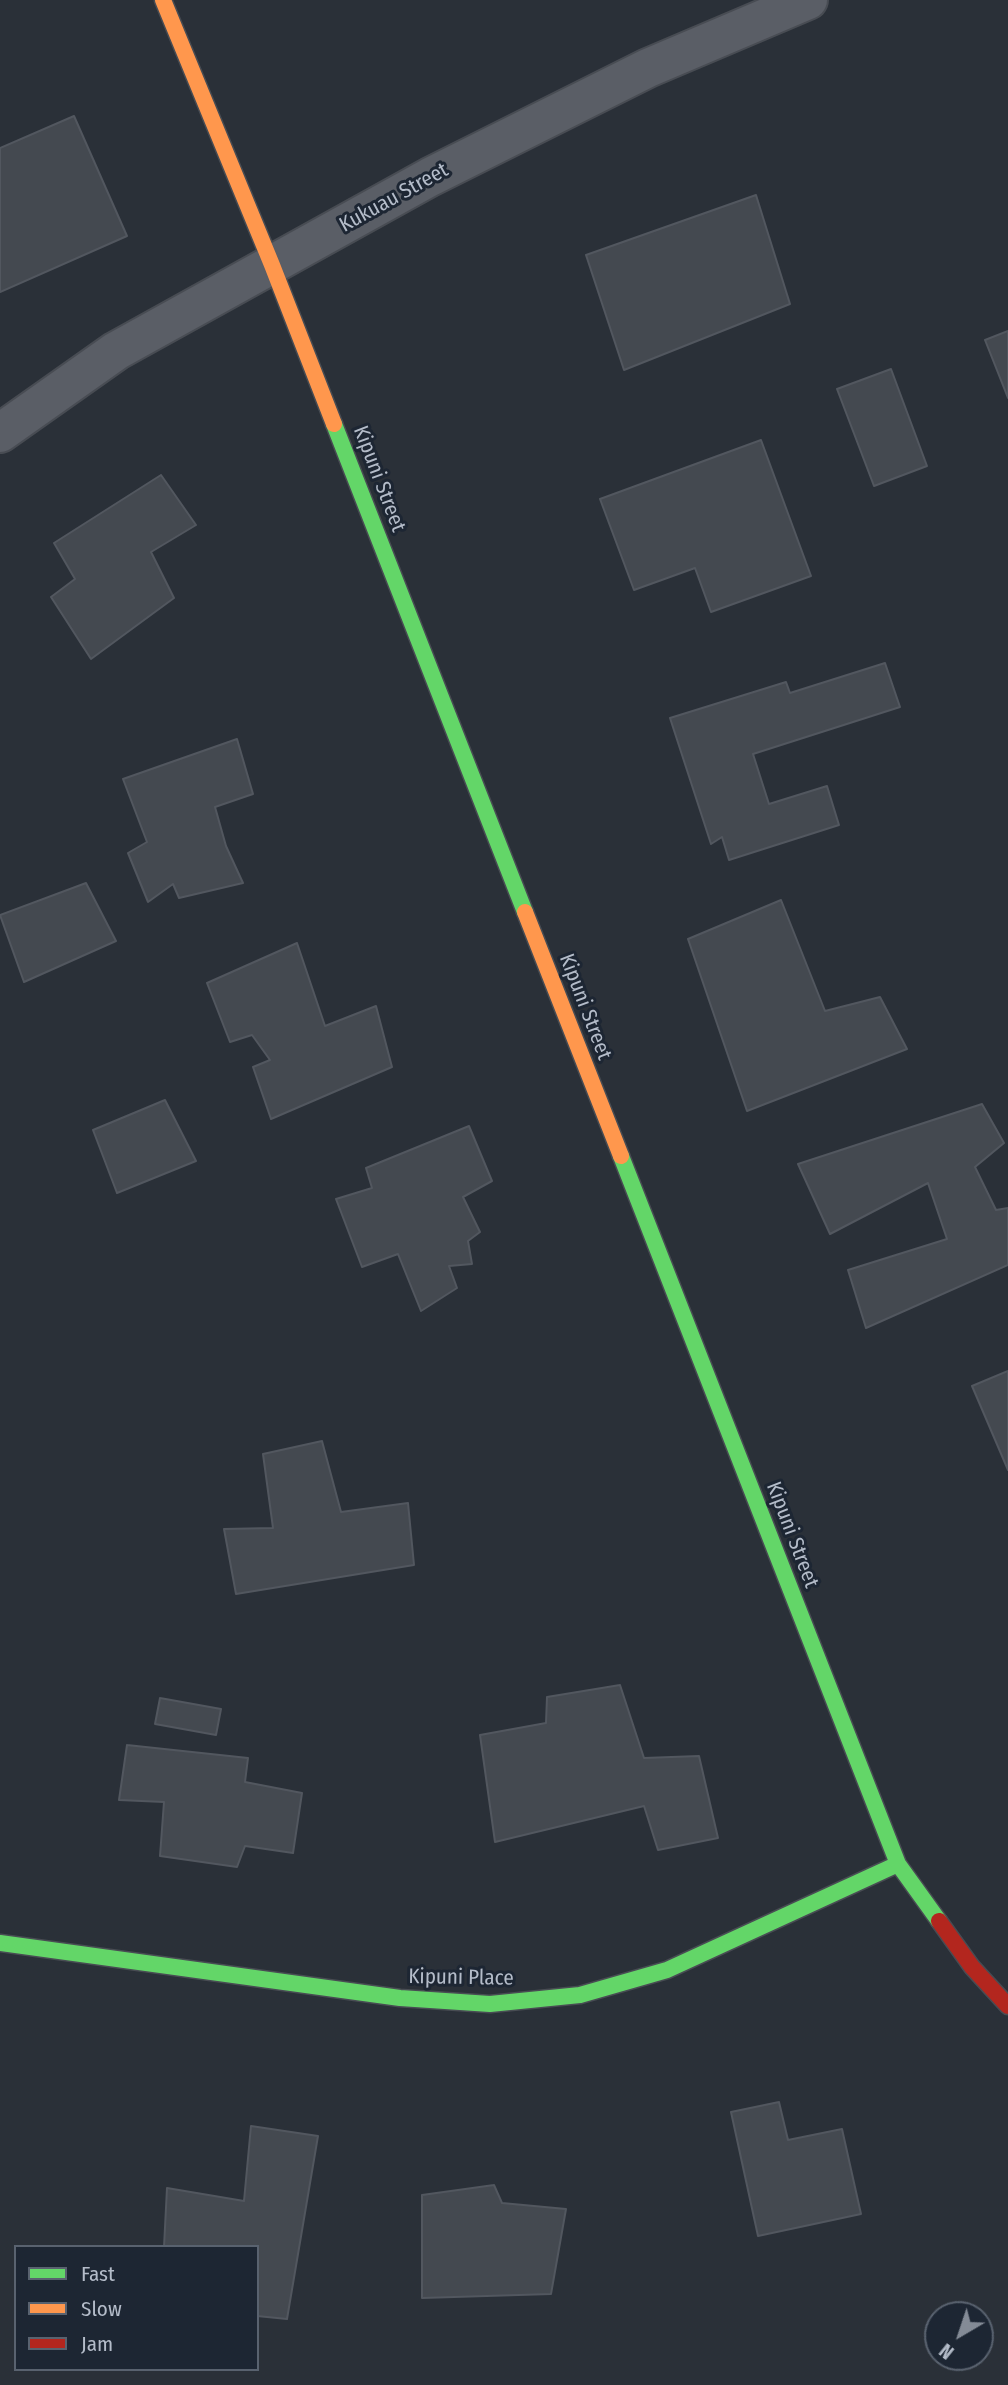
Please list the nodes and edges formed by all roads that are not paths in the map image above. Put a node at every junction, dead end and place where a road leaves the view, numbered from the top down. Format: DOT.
graph roads {
  1 [pos="163,0"];
  2 [pos="808,0"];
  3 [pos="272,265"];
  4 [pos="0,433"];
  5 [pos="898,1864"];
  6 [pos="0,1943"];
  7 [pos="1008,2006"];
  1 -- 3 [label="street, Kipuni Street"];
  2 -- 3 [label="street, Kukuau Street"];
  3 -- 4 [label="street, Kukuau Street"];
  3 -- 5 [label="street, Kipuni Street"];
  5 -- 6 [label="street, Kipuni Place"];
  5 -- 7 [label="street, Kipuni Street"];
}
